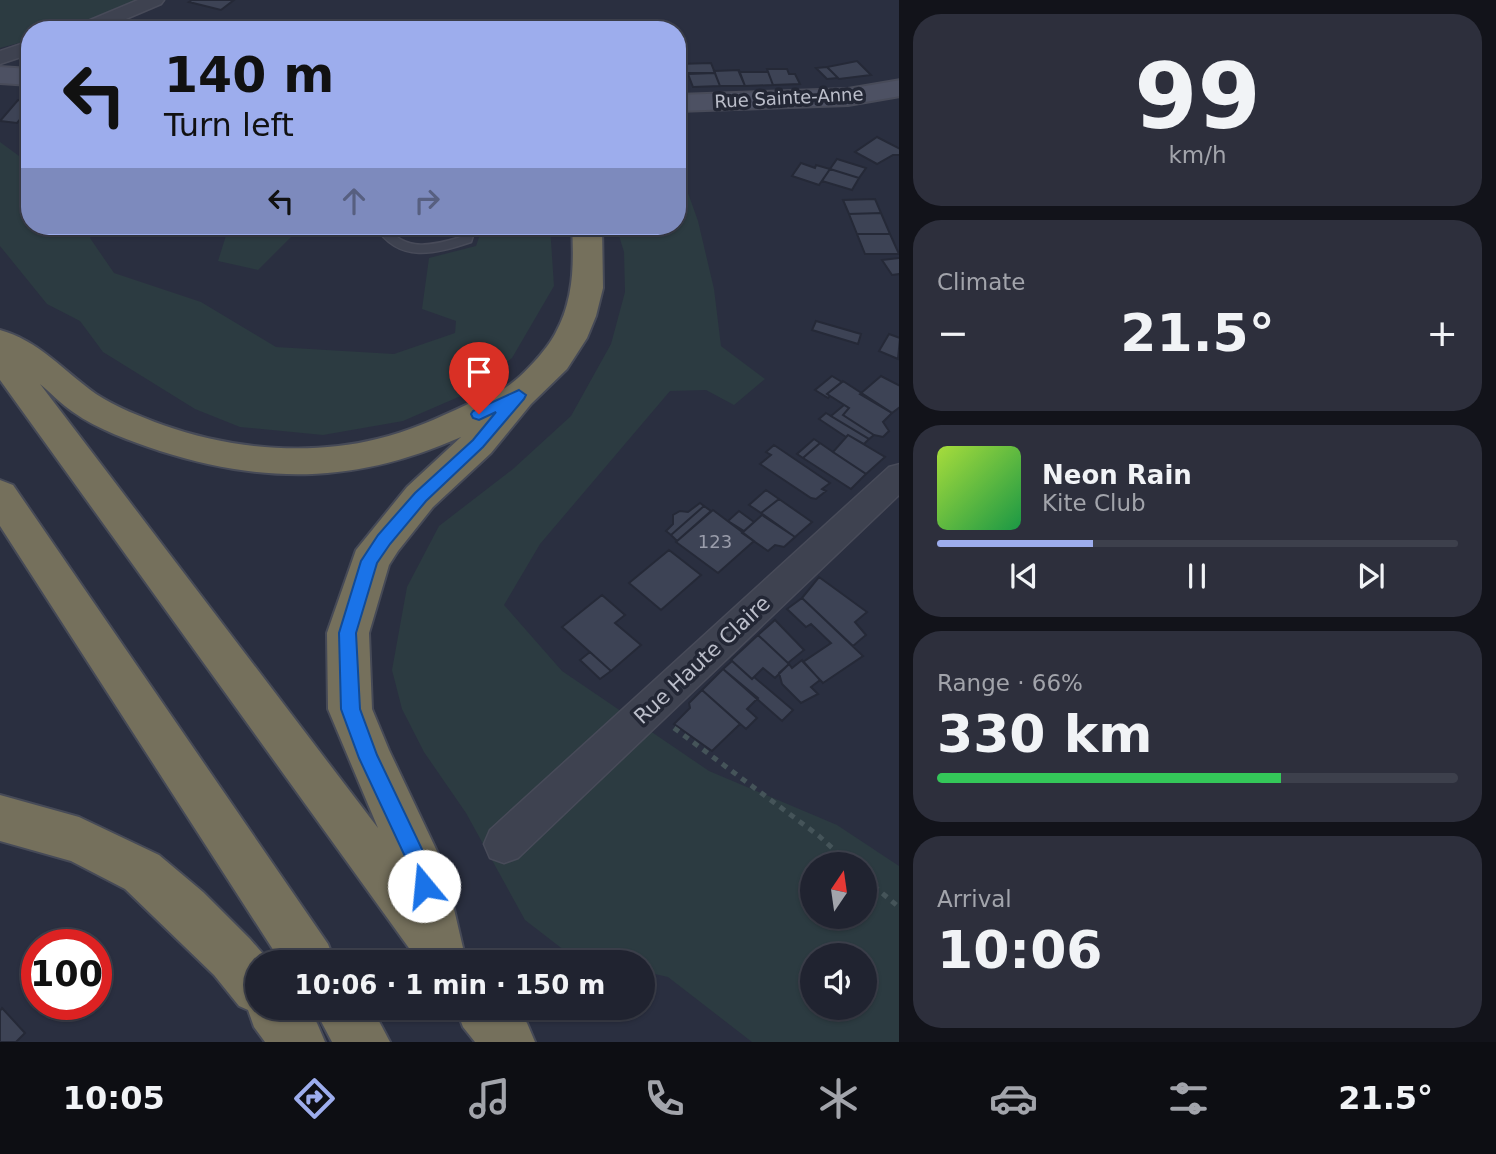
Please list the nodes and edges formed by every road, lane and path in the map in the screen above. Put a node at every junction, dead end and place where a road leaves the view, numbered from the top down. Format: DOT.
graph roads {
  1 [pos="154,0"];
  2 [pos="104,21"];
  3 [pos="21,50"];
  4 [pos="0,58"];
  5 [pos="0,75"];
  6 [pos="21,76"];
  7 [pos="899,88"];
  8 [pos="686,103"];
  9 [pos="388,235"];
  10 [pos="468,235"];
  11 [pos="588,235"];
  12 [pos="0,341"];
  13 [pos="0,355"];
  14 [pos="519,395"];
  15 [pos="899,475"];
  16 [pos="0,495"];
  17 [pos="652,707"];
  18 [pos="0,818"];
  19 [pos="504,844"];
  20 [pos="837,852"];
  21 [pos="877,889"];
  22 [pos="899,908"];
  23 [pos="302,950"];
  24 [pos="439,950"];
  25 [pos="442,950"];
  26 [pos="245,973"];
  27 [pos="282,1020"];
  28 [pos="348,1020"];
  29 [pos="491,1020"];
  30 [pos="298,1042"];
  31 [pos="363,1042"];
  32 [pos="508,1042"];
  1 -- 2 [label="street"];
  3 -- 4 [label="street"];
  5 -- 6 [label="main road"];
  7 -- 8 [label="main road, Rue Sainte-Anne"];
  9 -- 10 [label="lane"];
  11 -- 14 [label="highway"];
  12 -- 14 [label="highway"];
  13 -- 24 [label="highway"];
  14 -- 25 [label="highway"];
  15 -- 17 [label="street, Rue Haute Claire"];
  16 -- 23 [label="highway"];
  17 -- 19 [label="street, Rue Haute Claire"];
  17 -- 20 [label="path"];
  18 -- 26 [label="highway"];
  21 -- 22 [label="path"];
  27 -- 30 [label="highway"];
  28 -- 31 [label="highway"];
  29 -- 32 [label="highway"];
}
